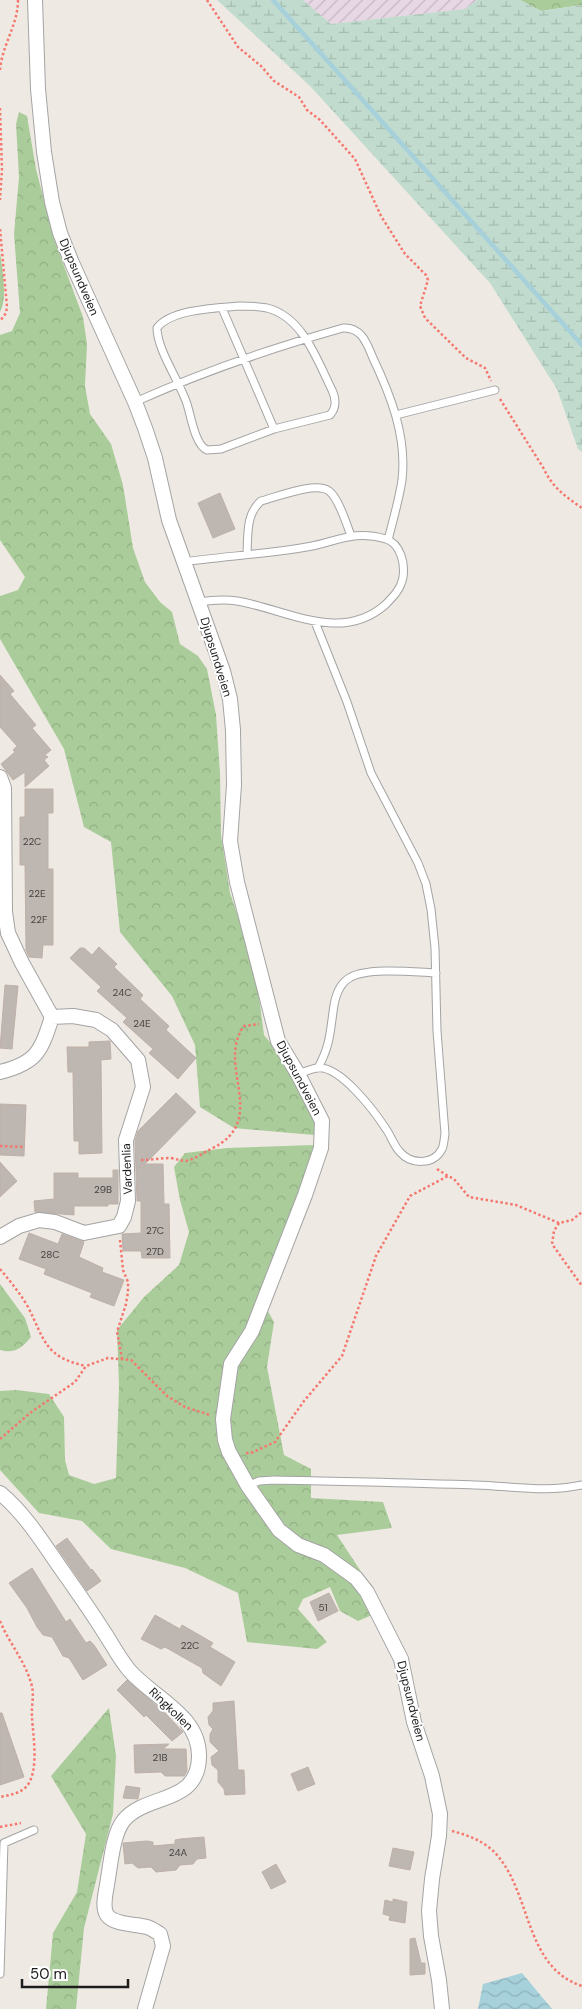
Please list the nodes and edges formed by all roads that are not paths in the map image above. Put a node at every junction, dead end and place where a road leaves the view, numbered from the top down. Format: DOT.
graph roads {
  1 [pos="35,0"];
  2 [pos="222,308"];
  3 [pos="307,339"];
  4 [pos="242,359"];
  5 [pos="178,382"];
  6 [pos="495,390"];
  7 [pos="135,402"];
  8 [pos="396,415"];
  9 [pos="274,429"];
  10 [pos="351,536"];
  11 [pos="388,540"];
  12 [pos="247,554"];
  13 [pos="183,562"];
  14 [pos="199,602"];
  15 [pos="315,622"];
  16 [pos="0,777"];
  17 [pos="436,973"];
  18 [pos="52,1017"];
  19 [pos="318,1068"];
  20 [pos="0,1072"];
  21 [pos="298,1074"];
  22 [pos="0,1236"];
  23 [pos="582,1484"];
  24 [pos="248,1486"];
  25 [pos="0,1493"];
  26 [pos="34,1830"];
  27 [pos="0,1974"];
  28 [pos="146,2009"];
  29 [pos="442,2009"];
  1 -- 7 [label="street, Djupsundveien"];
  2 -- 3 [label="lane"];
  2 -- 4 [label="lane"];
  2 -- 5 [label="lane"];
  3 -- 4 [label="lane"];
  3 -- 8 [label="lane"];
  3 -- 9 [label="lane"];
  4 -- 5 [label="lane"];
  4 -- 9 [label="lane"];
  5 -- 7 [label="lane"];
  5 -- 9 [label="lane"];
  6 -- 8 [label="lane"];
  7 -- 13 [label="street, Djupsundveien"];
  8 -- 11 [label="lane"];
  10 -- 11 [label="lane"];
  10 -- 12 [label="lane"];
  10 -- 12 [label="lane"];
  11 -- 15 [label="lane"];
  12 -- 13 [label="lane"];
  13 -- 14 [label="street, Djupsundveien"];
  14 -- 15 [label="lane"];
  14 -- 21 [label="street, Djupsundveien"];
  15 -- 17 [label="lane"];
  16 -- 18 [label="street"];
  17 -- 19 [label="lane"];
  17 -- 19 [label="lane"];
  18 -- 20 [label="street"];
  18 -- 22 [label="street, Vardenlia"];
  19 -- 21 [label="lane"];
  21 -- 24 [label="street, Djupsundveien"];
  23 -- 24 [label="lane"];
  24 -- 29 [label="street, Djupsundveien"];
  25 -- 28 [label="street, Ringkollen"];
  26 -- 27 [label="lane"];
}
